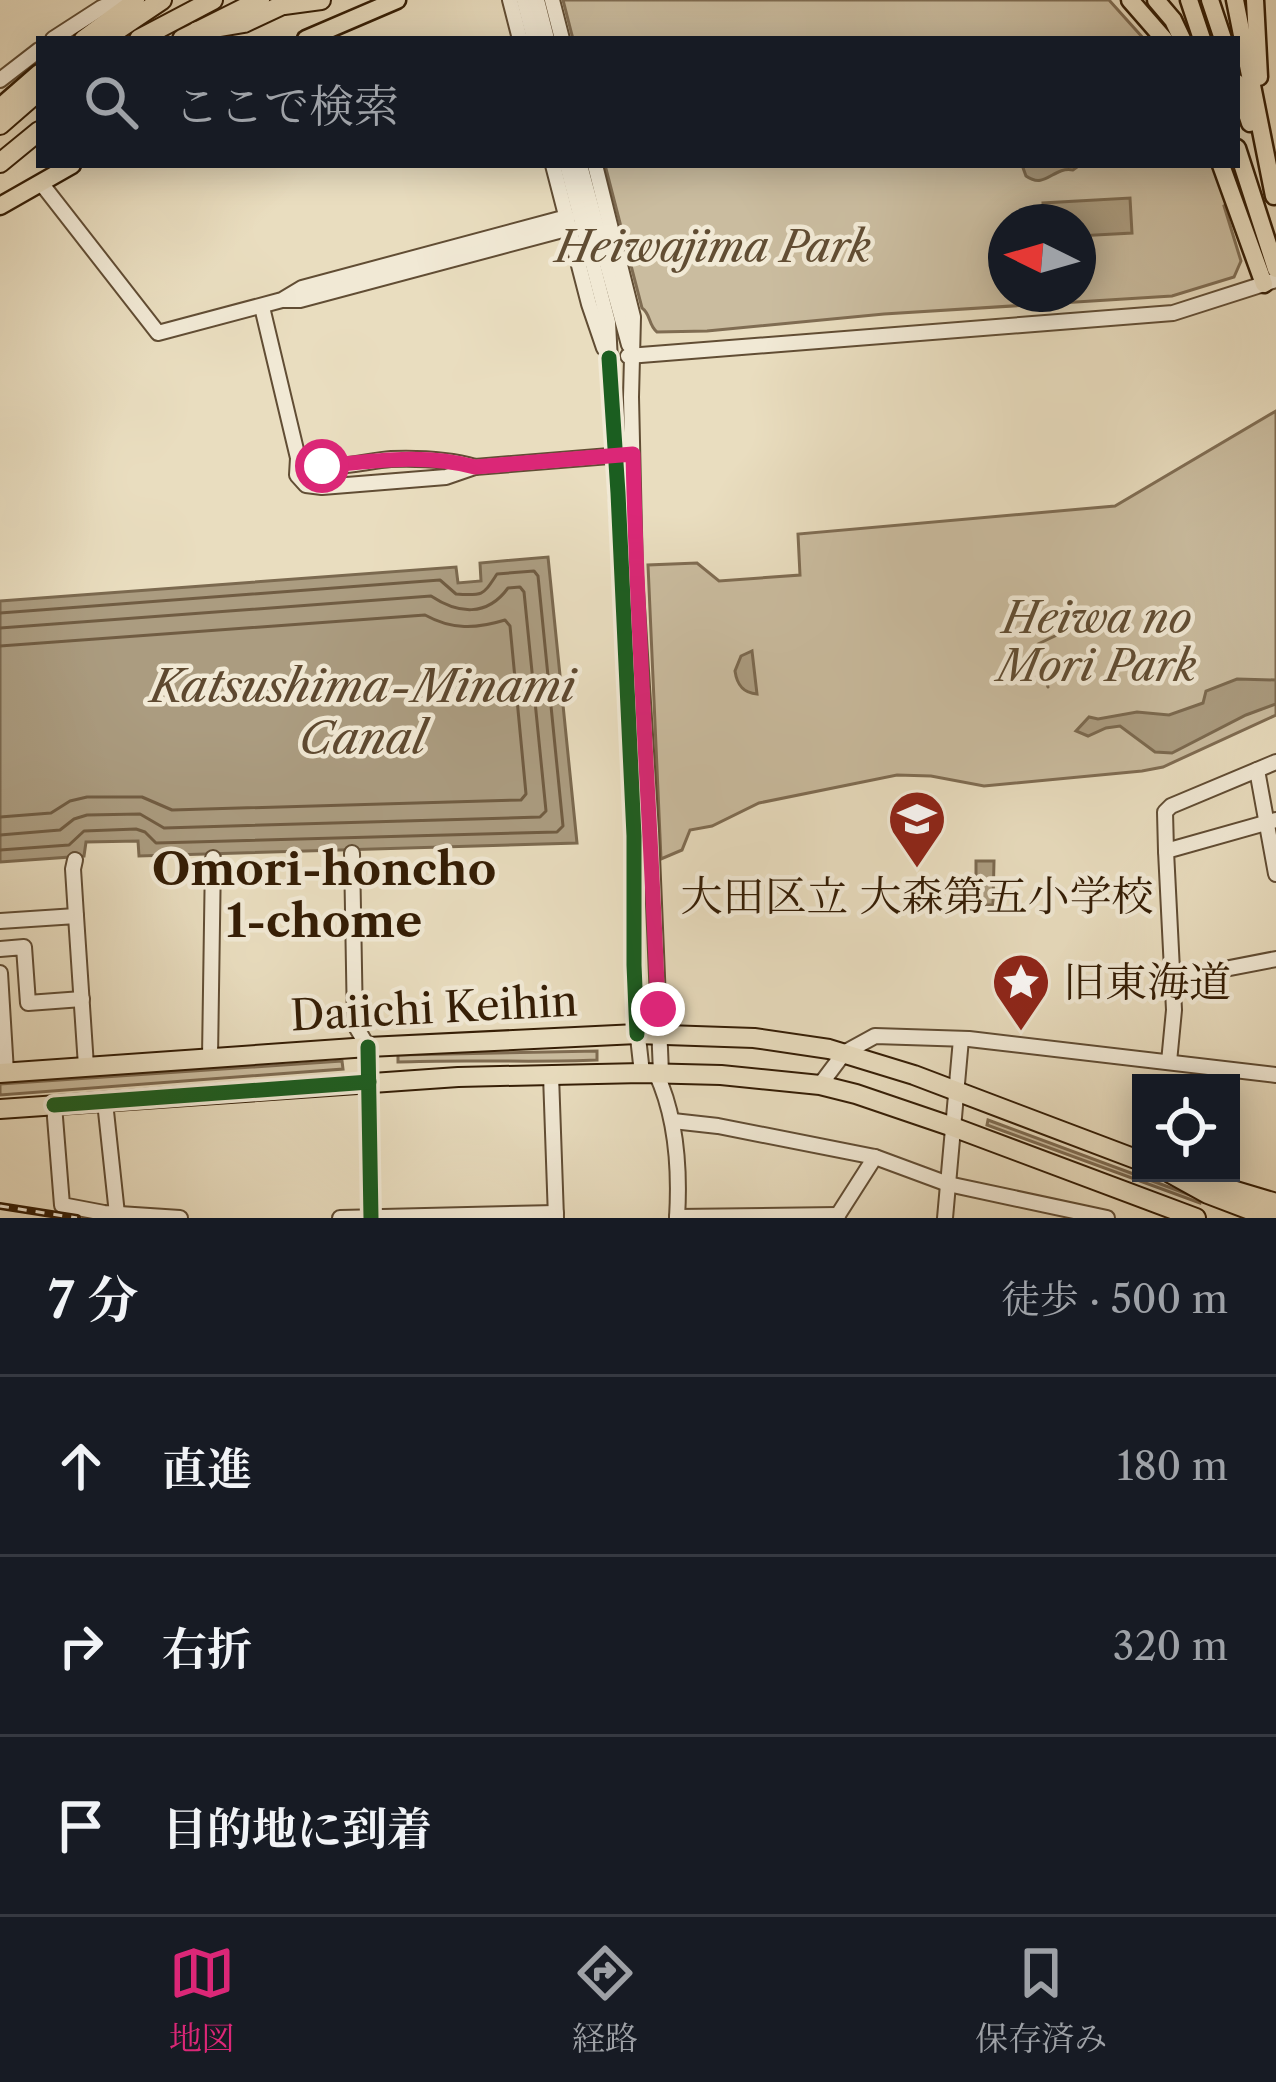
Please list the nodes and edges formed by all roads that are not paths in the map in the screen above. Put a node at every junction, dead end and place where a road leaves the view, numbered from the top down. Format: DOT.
graph roads {
  1 [pos="118,0"];
  2 [pos="136,0"];
  3 [pos="162,0"];
  4 [pos="213,0"];
  5 [pos="260,0"];
  6 [pos="321,0"];
  7 [pos="397,0"];
  8 [pos="510,0"];
  9 [pos="524,0"];
  10 [pos="537,0"];
  11 [pos="552,0"];
  12 [pos="1130,0"];
  13 [pos="1190,0"];
  14 [pos="1210,0"];
  15 [pos="1235,0"];
  16 [pos="1256,0"];
  17 [pos="288,3"];
  18 [pos="1160,6"];
  19 [pos="190,35"];
  20 [pos="57,36"];
  21 [pos="87,36"];
  22 [pos="108,36"];
  23 [pos="145,36"];
  24 [pos="313,36"];
  25 [pos="519,36"];
  26 [pos="533,36"];
  27 [pos="546,36"];
  28 [pos="561,36"];
  29 [pos="1161,36"];
  30 [pos="1180,36"];
  31 [pos="1201,36"];
  32 [pos="1222,36"];
  33 [pos="36,52"];
  34 [pos="36,76"];
  35 [pos="0,80"];
  36 [pos="1240,92"];
  37 [pos="36,94"];
  38 [pos="0,106"];
  39 [pos="36,107"];
  40 [pos="0,125"];
  41 [pos="36,133"];
  42 [pos="0,136"];
  43 [pos="1276,156"];
  44 [pos="1240,158"];
  45 [pos="0,163"];
  46 [pos="67,168"];
  47 [pos="554,168"];
  48 [pos="1222,168"];
  49 [pos="1239,168"];
  50 [pos="579,170"];
  51 [pos="34,187"];
  52 [pos="1275,200"];
  53 [pos="1254,202"];
  54 [pos="0,206"];
  55 [pos="0,219"];
  56 [pos="568,223"];
  57 [pos="1272,278"];
  58 [pos="262,307"];
  59 [pos="632,356"];
  60 [pos="609,358"];
  61 [pos="633,454"];
  62 [pos="614,456"];
  63 [pos="1276,762"];
  64 [pos="1257,770"];
  65 [pos="1271,821"];
  66 [pos="1166,850"];
  67 [pos="352,853"];
  68 [pos="213,858"];
  69 [pos="75,860"];
  70 [pos="1276,874"];
  71 [pos="76,916"];
  72 [pos="0,920"];
  73 [pos="0,949"];
  74 [pos="1276,959"];
  75 [pos="0,973"];
  76 [pos="1173,979"];
  77 [pos="82,999"];
  78 [pos="637,1034"];
  79 [pos="658,1034"];
  80 [pos="961,1040"];
  81 [pos="368,1047"];
  82 [pos="844,1052"];
  83 [pos="210,1057"];
  84 [pos="1165,1062"];
  85 [pos="86,1066"];
  86 [pos="3,1072"];
  87 [pos="653,1073"];
  88 [pos="1162,1074"];
  89 [pos="551,1075"];
  90 [pos="1276,1075"];
  91 [pos="369,1082"];
  92 [pos="820,1085"];
  93 [pos="957,1090"];
  94 [pos="105,1102"];
  95 [pos="54,1106"];
  96 [pos="0,1109"];
  97 [pos="673,1121"];
  98 [pos="953,1126"];
  99 [pos="875,1157"];
  100 [pos="1132,1158"];
  101 [pos="1187,1182"];
  102 [pos="1202,1182"];
  103 [pos="948,1184"];
  104 [pos="1276,1203"];
  105 [pos="117,1214"];
  106 [pos="556,1216"];
  107 [pos="677,1217"];
  108 [pos="837,1217"];
  109 [pos="180,1218"];
  110 [pos="340,1218"];
  111 [pos="370,1218"];
  112 [pos="945,1218"];
  113 [pos="1107,1218"];
  114 [pos="1194,1218"];
  115 [pos="1271,1218"];
  1 -- 20 [label="street"];
  2 -- 21 [label="main road"];
  3 -- 22 [label="highway"];
  4 -- 23 [label="highway"];
  5 -- 19 [label="highway"];
  6 -- 17 [label="highway"];
  7 -- 24 [label="main road"];
  8 -- 25 [label="street"];
  9 -- 26 [label="street"];
  10 -- 27 [label="street"];
  11 -- 28 [label="street"];
  12 -- 29 [label="main road"];
  13 -- 31 [label="main road"];
  14 -- 32 [label="main road"];
  15 -- 52 [label="main road"];
  16 -- 43 [label="main road"];
  17 -- 19 [label="highway"];
  18 -- 30 [label="main road"];
  33 -- 35 [label="street"];
  34 -- 38 [label="main road"];
  36 -- 52 [label="main road"];
  37 -- 40 [label="highway"];
  39 -- 42 [label="highway"];
  41 -- 45 [label="highway"];
  44 -- 53 [label="main road"];
  46 -- 51 [label="main road"];
  47 -- 56 [label="street"];
  48 -- 57 [label="main road"];
  49 -- 53 [label="main road"];
  50 -- 59 [label="street"];
  50 -- 60 [label="street"];
  51 -- 54 [label="main road"];
  51 -- 55 [label="street"];
  51 -- 58 [label="street"];
  53 -- 57 [label="main road"];
  56 -- 58 [label="street"];
  56 -- 60 [label="street"];
  57 -- 59 [label="street"];
  58 -- 62 [label="street"];
  59 -- 60 [label="street"];
  59 -- 61 [label="street"];
  60 -- 62 [label="street"];
  61 -- 62 [label="street"];
  61 -- 79 [label="street"];
  62 -- 78 [label="street"];
  63 -- 64 [label="street"];
  64 -- 65 [label="street"];
  64 -- 66 [label="street"];
  65 -- 66 [label="street"];
  65 -- 70 [label="street"];
  66 -- 76 [label="street"];
  67 -- 81 [label="street"];
  68 -- 83 [label="street"];
  69 -- 71 [label="street"];
  71 -- 72 [label="street"];
  71 -- 77 [label="street"];
  73 -- 77 [label="street"];
  74 -- 76 [label="street"];
  75 -- 86 [label="street"];
  76 -- 84 [label="street"];
  77 -- 85 [label="street"];
  78 -- 79 [label="highway, Daiichi Keihin"];
  78 -- 81 [label="highway, Daiichi Keihin"];
  78 -- 87 [label="street"];
  79 -- 82 [label="highway, Daiichi Keihin"];
  79 -- 87 [label="street"];
  80 -- 82 [label="street"];
  80 -- 84 [label="street"];
  80 -- 93 [label="street"];
  81 -- 83 [label="highway, Daiichi Keihin"];
  81 -- 91 [label="street"];
  82 -- 92 [label="street"];
  82 -- 93 [label="highway, Daiichi Keihin"];
  83 -- 85 [label="highway, Daiichi Keihin"];
  84 -- 88 [label="street"];
  84 -- 90 [label="street"];
  85 -- 86 [label="highway, Daiichi Keihin"];
  87 -- 89 [label="highway, Daiichi Keihin"];
  87 -- 92 [label="highway, Daiichi Keihin"];
  87 -- 97 [label="street"];
  89 -- 91 [label="highway, Daiichi Keihin"];
  89 -- 106 [label="street"];
  91 -- 94 [label="highway, Daiichi Keihin"];
  91 -- 111 [label="street"];
  92 -- 98 [label="highway, Daiichi Keihin"];
  93 -- 98 [label="street"];
  93 -- 100 [label="highway, Daiichi Keihin"];
  94 -- 95 [label="highway, Daiichi Keihin"];
  94 -- 105 [label="street"];
  95 -- 96 [label="highway, Daiichi Keihin"];
  95 -- 105 [label="street"];
  97 -- 99 [label="street"];
  97 -- 107 [label="street"];
  98 -- 103 [label="street"];
  98 -- 114 [label="highway, Daiichi Keihin"];
  99 -- 103 [label="street"];
  99 -- 108 [label="street"];
  101 -- 115 [label="highway"];
  102 -- 104 [label="highway"];
  103 -- 112 [label="street"];
  103 -- 113 [label="street"];
  105 -- 109 [label="street"];
  106 -- 111 [label="street"];
  107 -- 108 [label="street"];
  110 -- 111 [label="street"];
}
